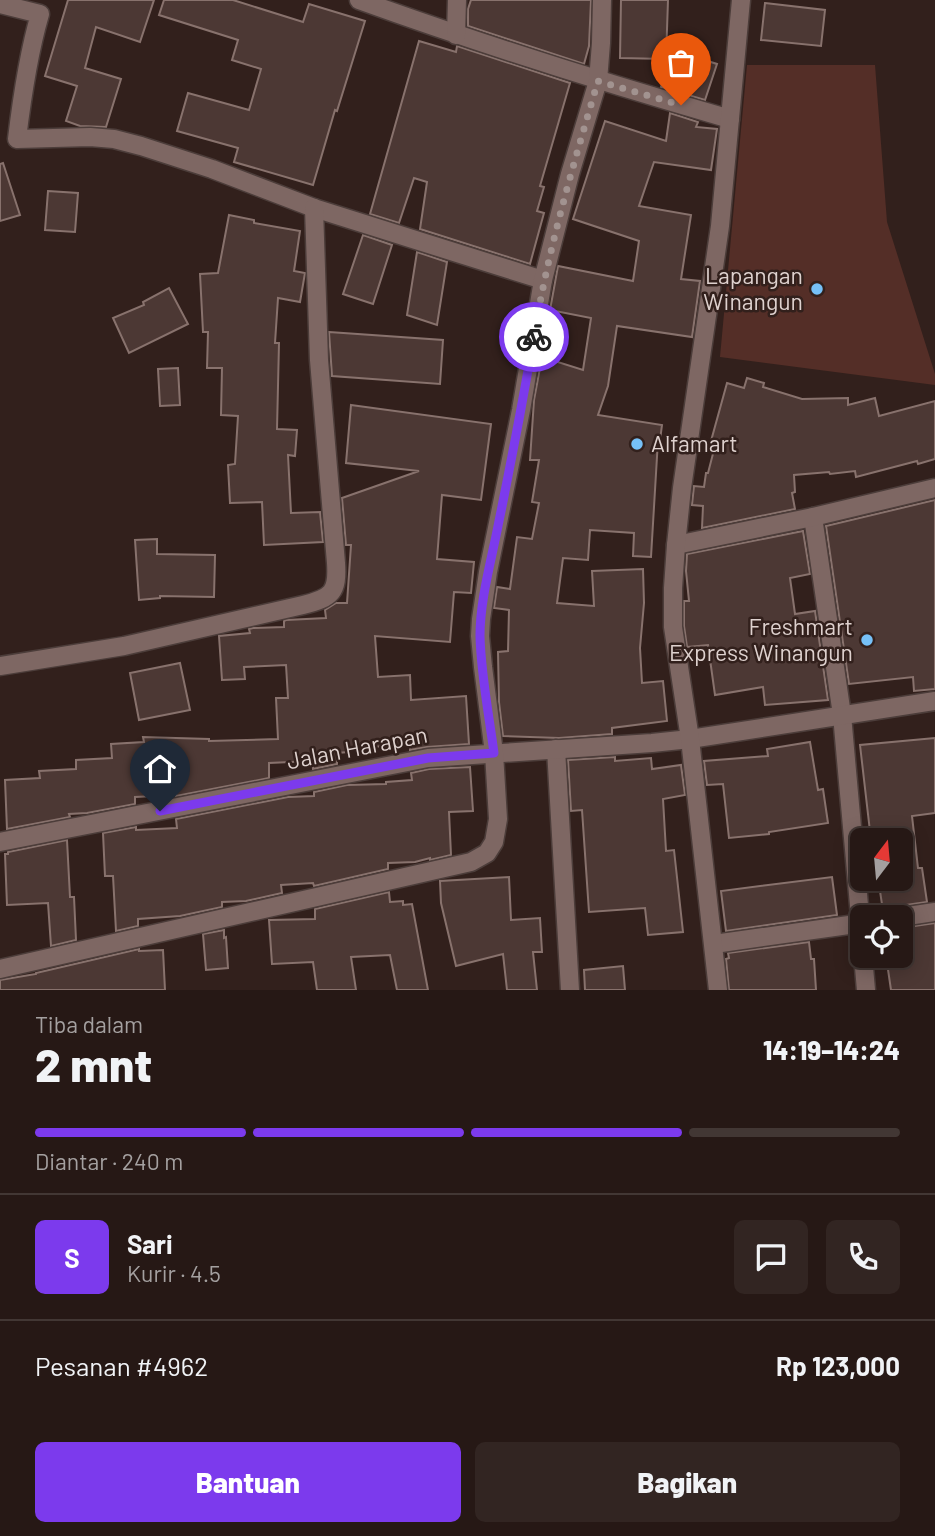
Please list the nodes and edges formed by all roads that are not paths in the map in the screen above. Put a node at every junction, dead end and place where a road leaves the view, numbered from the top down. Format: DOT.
graph roads {
  1 [pos="359,0"];
  2 [pos="457,0"];
  3 [pos="602,0"];
  4 [pos="741,0"];
  5 [pos="0,4"];
  6 [pos="456,35"];
  7 [pos="598,81"];
  8 [pos="730,118"];
  9 [pos="314,208"];
  10 [pos="543,280"];
  11 [pos="935,488"];
  12 [pos="813,517"];
  13 [pos="676,545"];
  14 [pos="0,666"];
  15 [pos="935,701"];
  16 [pos="842,715"];
  17 [pos="690,739"];
  18 [pos="556,749"];
  19 [pos="494,753"];
  20 [pos="0,842"];
  21 [pos="860,905"];
  22 [pos="935,912"];
  23 [pos="913,915"];
  24 [pos="850,925"];
  25 [pos="714,944"];
  26 [pos="864,968"];
  27 [pos="0,970"];
  28 [pos="570,990"];
  29 [pos="718,990"];
  30 [pos="866,990"];
  1 -- 6 [label="street"];
  2 -- 6 [label="street"];
  3 -- 7 [label="street"];
  4 -- 8 [label="street"];
  5 -- 9 [label="street"];
  6 -- 7 [label="street"];
  7 -- 8 [label="street"];
  7 -- 10 [label="street"];
  8 -- 13 [label="street"];
  9 -- 10 [label="street"];
  9 -- 14 [label="street"];
  10 -- 19 [label="street"];
  11 -- 12 [label="street"];
  12 -- 13 [label="street"];
  12 -- 16 [label="street"];
  13 -- 17 [label="street"];
  15 -- 16 [label="street, Jalan Harapan"];
  16 -- 17 [label="street, Jalan Harapan"];
  16 -- 21 [label="street"];
  17 -- 18 [label="street, Jalan Harapan"];
  17 -- 25 [label="street"];
  18 -- 19 [label="street, Jalan Harapan"];
  18 -- 28 [label="street"];
  19 -- 20 [label="street, Jalan Harapan"];
  19 -- 27 [label="street"];
  22 -- 23 [label="street"];
  24 -- 25 [label="street"];
  25 -- 29 [label="street"];
  26 -- 30 [label="street"];
}
